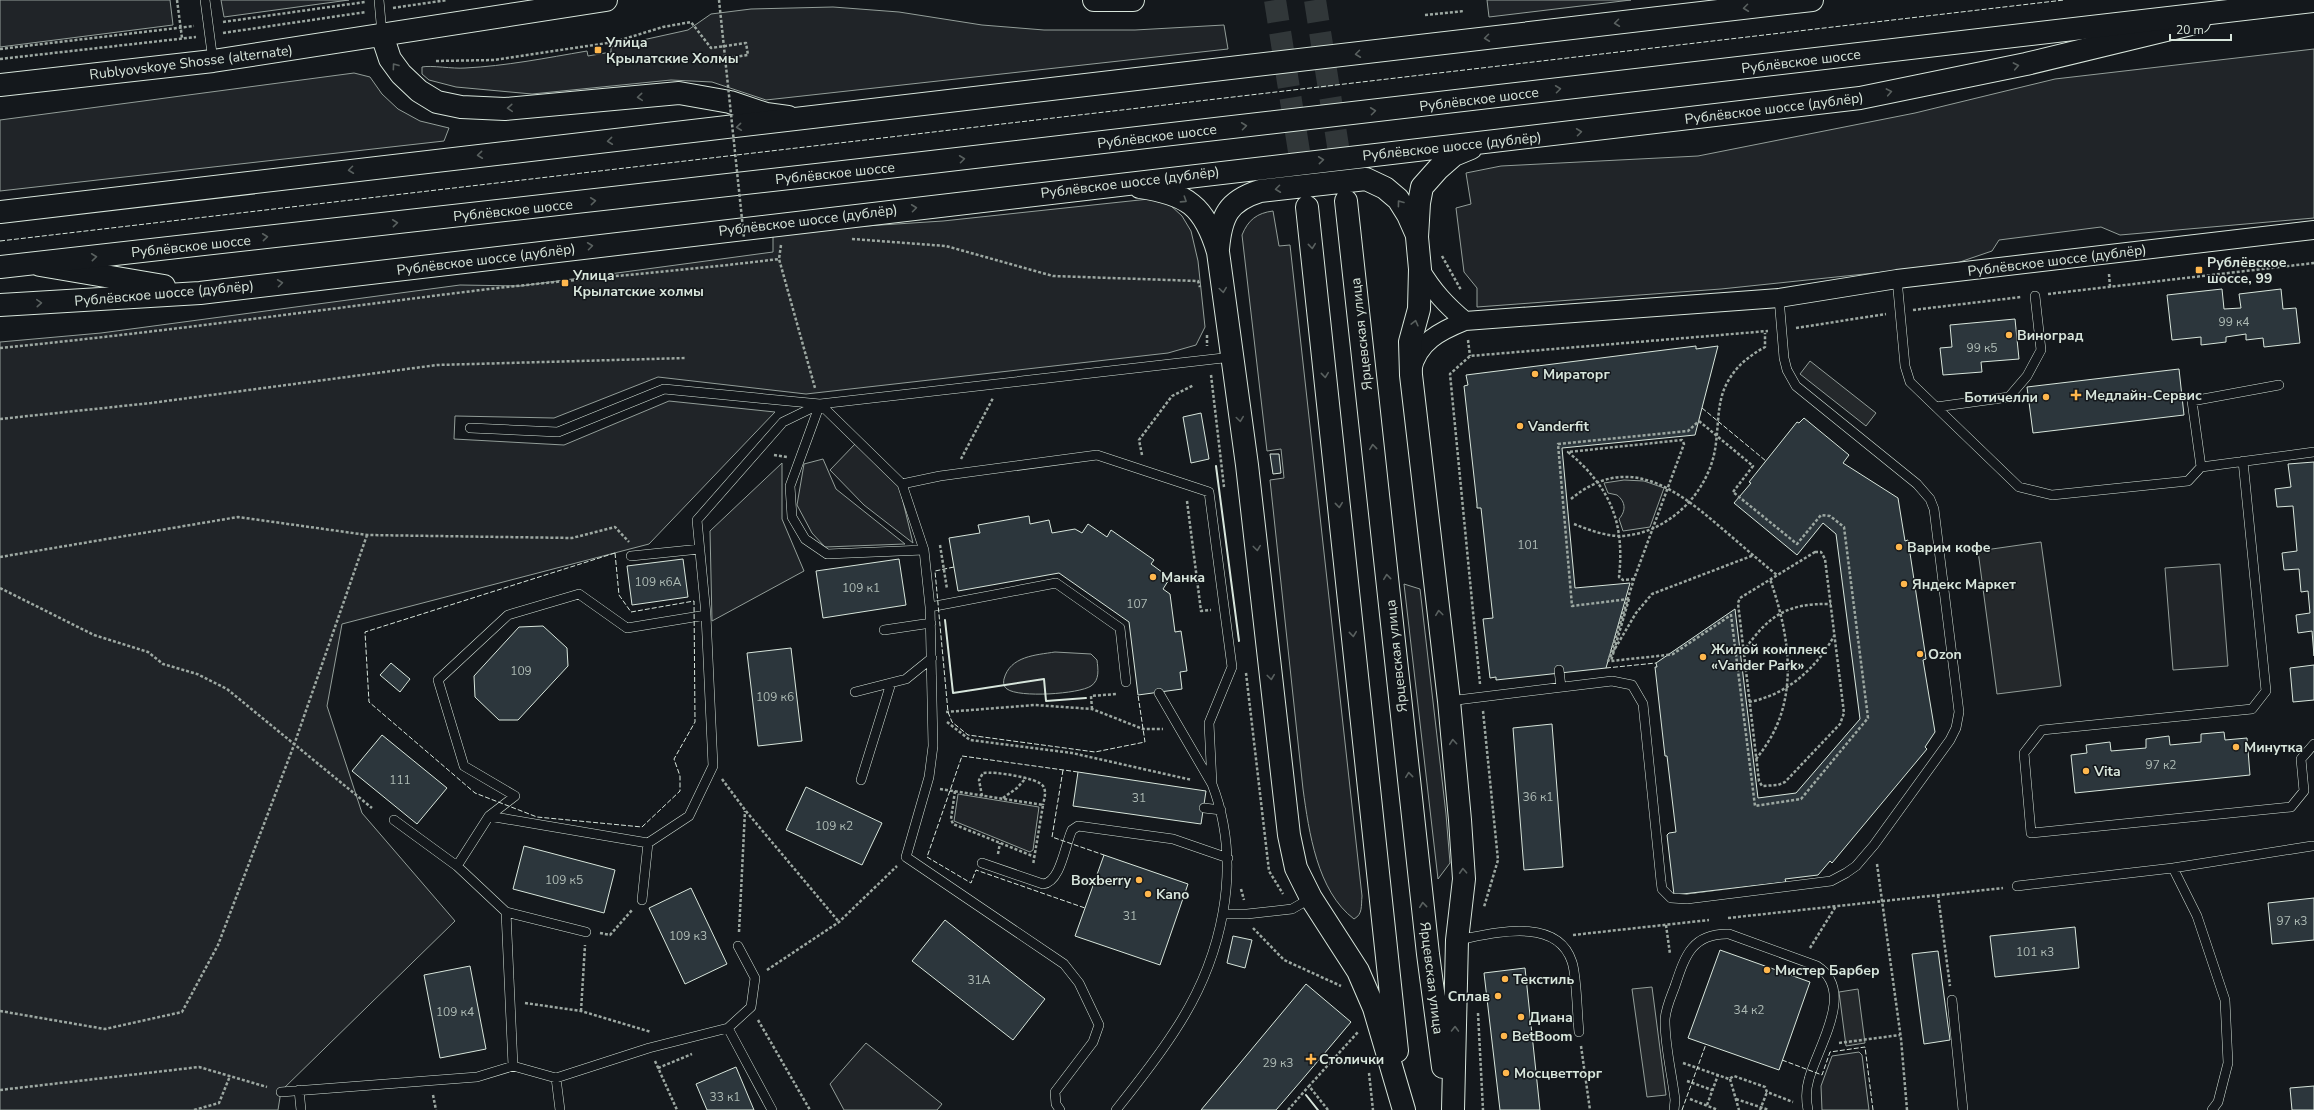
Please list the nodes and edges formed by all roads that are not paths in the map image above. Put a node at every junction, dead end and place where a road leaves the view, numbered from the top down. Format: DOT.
graph roads {
  1 [pos="205,0"];
  2 [pos="379,0"];
  3 [pos="606,0"];
  4 [pos="1098,0"];
  5 [pos="1133,0"];
  6 [pos="1812,0"];
  7 [pos="2314,1"];
  8 [pos="2252,9"];
  9 [pos="382,36"];
  10 [pos="213,61"];
  11 [pos="0,85"];
  12 [pos="805,120"];
  13 [pos="1483,143"];
  14 [pos="1119,183"];
  15 [pos="1346,201"];
  16 [pos="1308,207"];
  17 [pos="0,212"];
  18 [pos="2314,230"];
  19 [pos="1417,237"];
  20 [pos="1218,252"];
  21 [pos="31,264"];
  22 [pos="0,267"];
  23 [pos="1420,269"];
  24 [pos="1897,279"];
  25 [pos="200,293"];
  26 [pos="2035,296"];
  27 [pos="1779,298"];
  28 [pos="0,305"];
  29 [pos="1466,321"];
  30 [pos="1232,357"];
  31 [pos="1411,375"];
  32 [pos="2279,385"];
  33 [pos="820,404"];
  34 [pos="1936,407"];
  35 [pos="470,428"];
  36 [pos="2314,452"];
  37 [pos="2243,461"];
  38 [pos="2201,467"];
  39 [pos="902,484"];
  40 [pos="700,549"];
  41 [pos="924,550"];
  42 [pos="631,556"];
  43 [pos="930,607"];
  44 [pos="706,615"];
  45 [pos="931,623"];
  46 [pos="884,630"];
  47 [pos="932,658"];
  48 [pos="1559,670"];
  49 [pos="1126,682"];
  50 [pos="891,683"];
  51 [pos="1561,687"];
  52 [pos="855,692"];
  53 [pos="1159,693"];
  54 [pos="1449,701"];
  55 [pos="2314,744"];
  56 [pos="861,780"];
  57 [pos="1212,784"];
  58 [pos="1204,808"];
  59 [pos="1221,810"];
  60 [pos="489,816"];
  61 [pos="394,820"];
  62 [pos="648,843"];
  63 [pos="2312,846"];
  64 [pos="1228,858"];
  65 [pos="982,863"];
  66 [pos="457,866"];
  67 [pos="2173,868"];
  68 [pos="2017,886"];
  69 [pos="1311,898"];
  70 [pos="642,900"];
  71 [pos="506,912"];
  72 [pos="1223,914"];
  73 [pos="586,932"];
  74 [pos="1466,938"];
  75 [pos="738,946"];
  76 [pos="1952,1000"];
  77 [pos="728,1028"];
  78 [pos="1579,1032"];
  79 [pos="514,1066"];
  80 [pos="556,1078"];
  81 [pos="299,1090"];
  82 [pos="281,1092"];
  83 [pos="1808,1108"];
  84 [pos="301,1110"];
  85 [pos="560,1110"];
  86 [pos="772,1110"];
  87 [pos="1060,1110"];
  88 [pos="1116,1110"];
  89 [pos="1404,1110"];
  90 [pos="1448,1110"];
  91 [pos="1452,1110"];
  92 [pos="1674,1110"];
  93 [pos="1963,1110"];
  94 [pos="2212,1110"];
  1 -- 10 [label="lane"];
  2 -- 9 [label="lane"];
  3 -- 9 [label="main road"];
  4 -- 5 [label="main road"];
  6 -- 12 [label="main road, one-way"];
  7 -- 8 [label="main road, Рублёвское шоссе"];
  13 -- 8 [label="main road, Рублёвское шоссе (дублёр), one-way"];
  21 -- 8 [label="main road, Рублёвское шоссе, one-way"];
  9 -- 10 [label="main road, Rublyovskoye Shosse (alternate)"];
  12 -- 9 [label="main road, one-way"];
  10 -- 11 [label="main road, Rublyovskoye Shosse (alternate)"];
  12 -- 17 [label="main road, one-way"];
  14 -- 13 [label="main road, Рублёвское шоссе (дублёр), one-way"];
  13 -- 19 [label="main road"];
  14 -- 20 [label="main road, one-way"];
  25 -- 14 [label="main road, Рублёвское шоссе (дублёр), one-way"];
  90 -- 15 [label="main road, Ярцевская улица, one-way"];
  16 -- 89 [label="main road, one-way"];
  18 -- 24 [label="street, Рублёвское шоссе (дублёр)"];
  19 -- 20 [label="main road, one-way"];
  19 -- 23 [label="main road"];
  20 -- 30 [label="main road, one-way"];
  21 -- 22 [label="main road, Рублёвское шоссе"];
  21 -- 25 [label="main road"];
  23 -- 29 [label="street"];
  31 -- 23 [label="main road, one-way"];
  24 -- 27 [label="street, Рублёвское шоссе (дублёр)"];
  24 -- 34 [label="lane"];
  28 -- 25 [label="main road, Рублёвское шоссе (дублёр), one-way"];
  26 -- 34 [label="lane"];
  27 -- 29 [label="street, Рублёвское шоссе (дублёр)"];
  27 -- 51 [label="lane"];
  29 -- 31 [label="street, Рублёвское шоссе (дублёр)"];
  30 -- 33 [label="lane"];
  30 -- 69 [label="main road, one-way"];
  54 -- 31 [label="main road, one-way"];
  32 -- 38 [label="lane"];
  33 -- 35 [label="lane"];
  33 -- 39 [label="lane"];
  33 -- 40 [label="lane"];
  33 -- 41 [label="lane"];
  34 -- 38 [label="lane"];
  36 -- 37 [label="lane"];
  37 -- 38 [label="lane"];
  37 -- 55 [label="lane"];
  39 -- 41 [label="lane"];
  39 -- 57 [label="lane"];
  40 -- 42 [label="lane"];
  40 -- 44 [label="lane"];
  41 -- 43 [label="lane"];
  43 -- 45 [label="lane"];
  43 -- 49 [label="lane"];
  44 -- 60 [label="lane"];
  44 -- 62 [label="lane"];
  45 -- 46 [label="lane"];
  45 -- 47 [label="lane"];
  47 -- 50 [label="lane"];
  47 -- 87 [label="lane"];
  48 -- 51 [label="lane"];
  50 -- 52 [label="lane"];
  50 -- 56 [label="lane"];
  51 -- 54 [label="lane"];
  53 -- 57 [label="lane"];
  74 -- 54 [label="main road, one-way"];
  57 -- 59 [label="lane"];
  58 -- 59 [label="lane"];
  59 -- 64 [label="lane"];
  60 -- 62 [label="lane"];
  60 -- 66 [label="lane"];
  61 -- 66 [label="lane"];
  62 -- 70 [label="lane"];
  63 -- 67 [label="lane"];
  64 -- 65 [label="lane"];
  64 -- 72 [label="lane"];
  66 -- 71 [label="lane"];
  67 -- 68 [label="lane"];
  67 -- 94 [label="lane"];
  69 -- 72 [label="lane"];
  69 -- 89 [label="main road"];
  71 -- 73 [label="lane"];
  71 -- 79 [label="lane"];
  72 -- 88 [label="lane"];
  74 -- 78 [label="lane"];
  91 -- 74 [label="main road, one-way"];
  75 -- 77 [label="lane"];
  76 -- 93 [label="lane"];
  77 -- 80 [label="lane"];
  77 -- 86 [label="lane"];
  79 -- 80 [label="lane"];
  79 -- 81 [label="lane"];
  80 -- 85 [label="lane"];
  81 -- 82 [label="lane"];
  81 -- 84 [label="lane"];
  83 -- 92 [label="lane"];
}
